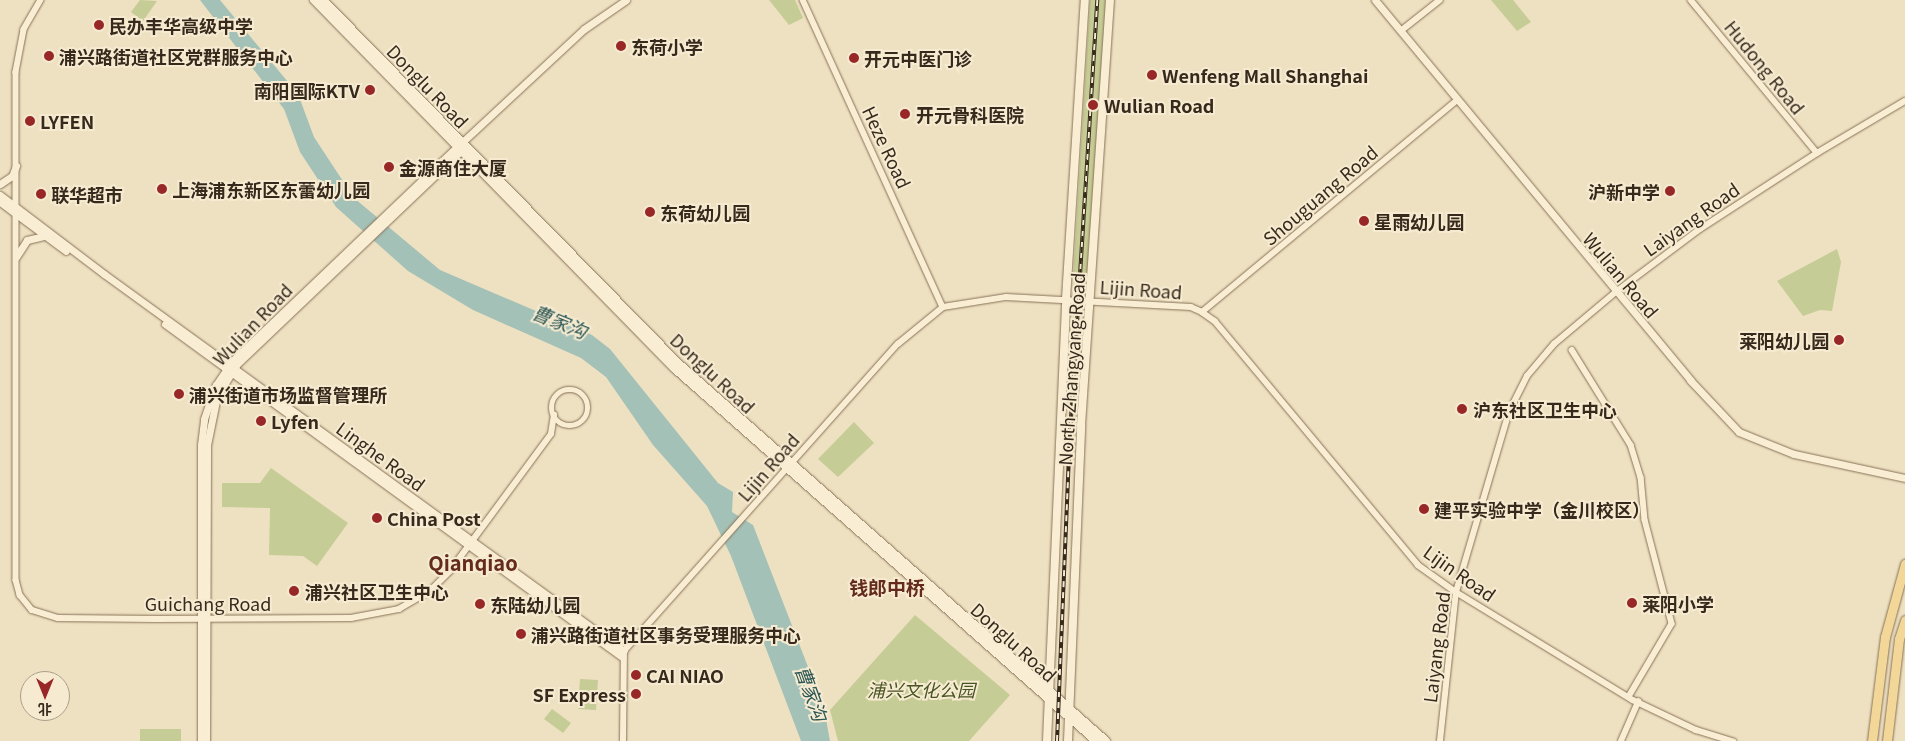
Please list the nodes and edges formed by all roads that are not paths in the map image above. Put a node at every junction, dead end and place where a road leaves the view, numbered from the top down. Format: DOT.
graph roads {
  1 [pos="41,0"];
  2 [pos="314,0"];
  3 [pos="323,0"];
  4 [pos="626,0"];
  5 [pos="803,0"];
  6 [pos="1085,0"];
  7 [pos="1110,0"];
  8 [pos="1375,0"];
  9 [pos="1440,0"];
  10 [pos="1691,0"];
  11 [pos="1402,30"];
  12 [pos="1457,100"];
  13 [pos="1905,102"];
  14 [pos="460,147"];
  15 [pos="1817,153"];
  16 [pos="16,166"];
  17 [pos="0,184"];
  18 [pos="0,195"];
  19 [pos="0,202"];
  20 [pos="16,211"];
  21 [pos="45,236"];
  22 [pos="16,257"];
  23 [pos="1616,292"];
  24 [pos="1066,299"];
  25 [pos="1091,300"];
  26 [pos="943,307"];
  27 [pos="1202,312"];
  28 [pos="1572,350"];
  29 [pos="230,368"];
  30 [pos="554,415"];
  31 [pos="568,426"];
  32 [pos="551,434"];
  33 [pos="789,466"];
  34 [pos="1905,478"];
  35 [pos="471,543"];
  36 [pos="1905,564"];
  37 [pos="1456,592"];
  38 [pos="204,618"];
  39 [pos="1905,620"];
  40 [pos="623,654"];
  41 [pos="1048,693"];
  42 [pos="1629,697"];
  43 [pos="1048,702"];
  44 [pos="1638,702"];
  45 [pos="1068,715"];
  46 [pos="201,741"];
  47 [pos="206,741"];
  48 [pos="624,741"];
  49 [pos="1047,741"];
  50 [pos="1068,741"];
  51 [pos="1096,741"];
  52 [pos="1106,741"];
  53 [pos="1440,741"];
  54 [pos="1621,741"];
  55 [pos="1732,741"];
  56 [pos="1872,741"];
  57 [pos="1887,741"];
  1 -- 16 [label="street"];
  2 -- 14 [label="main road, Donglu Road"];
  3 -- 14 [label="main road, Donglu Road"];
  4 -- 14 [label="street, Wulian Road"];
  5 -- 26 [label="street, Heze Road"];
  6 -- 24 [label="main road, North Zhangyang Road"];
  7 -- 25 [label="main road, North Zhangyang Road"];
  8 -- 11 [label="street, Wulian Road"];
  9 -- 11 [label="street"];
  10 -- 15 [label="street, Hudong Road"];
  11 -- 12 [label="street, Wulian Road"];
  12 -- 23 [label="street, Wulian Road"];
  12 -- 27 [label="street, Shouguang Road"];
  13 -- 15 [label="street, Laiyang Road"];
  14 -- 29 [label="street, Wulian Road"];
  14 -- 33 [label="main road, Donglu Road"];
  15 -- 23 [label="street, Laiyang Road"];
  16 -- 17 [label="street"];
  16 -- 20 [label="street"];
  18 -- 20 [label="street, Linghe Road"];
  19 -- 20 [label="street, Linghe Road"];
  20 -- 21 [label="street, Linghe Road"];
  20 -- 22 [label="street"];
  20 -- 29 [label="street, Linghe Road"];
  21 -- 22 [label="street"];
  21 -- 29 [label="street, Linghe Road"];
  22 -- 38 [label="street, Guichang Road"];
  23 -- 34 [label="street, Wulian Road"];
  23 -- 37 [label="street, Laiyang Road"];
  24 -- 25 [label="street, Lijin Road"];
  24 -- 26 [label="street, Lijin Road"];
  24 -- 41 [label="main road, North Zhangyang Road"];
  25 -- 27 [label="street, Lijin Road"];
  25 -- 45 [label="main road, North Zhangyang Road"];
  26 -- 33 [label="street, Lijin Road"];
  27 -- 37 [label="street, Lijin Road"];
  28 -- 42 [label="street"];
  29 -- 35 [label="street, Linghe Road"];
  29 -- 38 [label="street, Wulian Road"];
  30 -- 31 [label="street"];
  30 -- 31 [label="street, Guichang Road"];
  30 -- 32 [label="street, Guichang Road"];
  31 -- 32 [label="street, Guichang Road"];
  32 -- 35 [label="street, Guichang Road"];
  33 -- 40 [label="street, Lijin Road"];
  33 -- 41 [label="main road, Donglu Road"];
  33 -- 43 [label="main road, Donglu Road"];
  35 -- 38 [label="street, Guichang Road"];
  35 -- 40 [label="street, Linghe Road"];
  36 -- 56 [label="main road"];
  37 -- 42 [label="street, Lijin Road"];
  37 -- 53 [label="street, Laiyang Road"];
  38 -- 46 [label="street, Wulian Road"];
  38 -- 47 [label="street, Wulian Road"];
  39 -- 57 [label="main road"];
  40 -- 48 [label="street"];
  41 -- 43 [label="main road, North Zhangyang Road"];
  41 -- 45 [label="main road, Donglu Road"];
  42 -- 44 [label="street, Lijin Road"];
  43 -- 45 [label="main road, Donglu Road"];
  43 -- 49 [label="main road, North Zhangyang Road"];
  44 -- 54 [label="street"];
  44 -- 55 [label="street, Lijin Road"];
  45 -- 50 [label="main road, North Zhangyang Road"];
  45 -- 51 [label="main road, Donglu Road"];
  45 -- 52 [label="main road, Donglu Road"];
}
